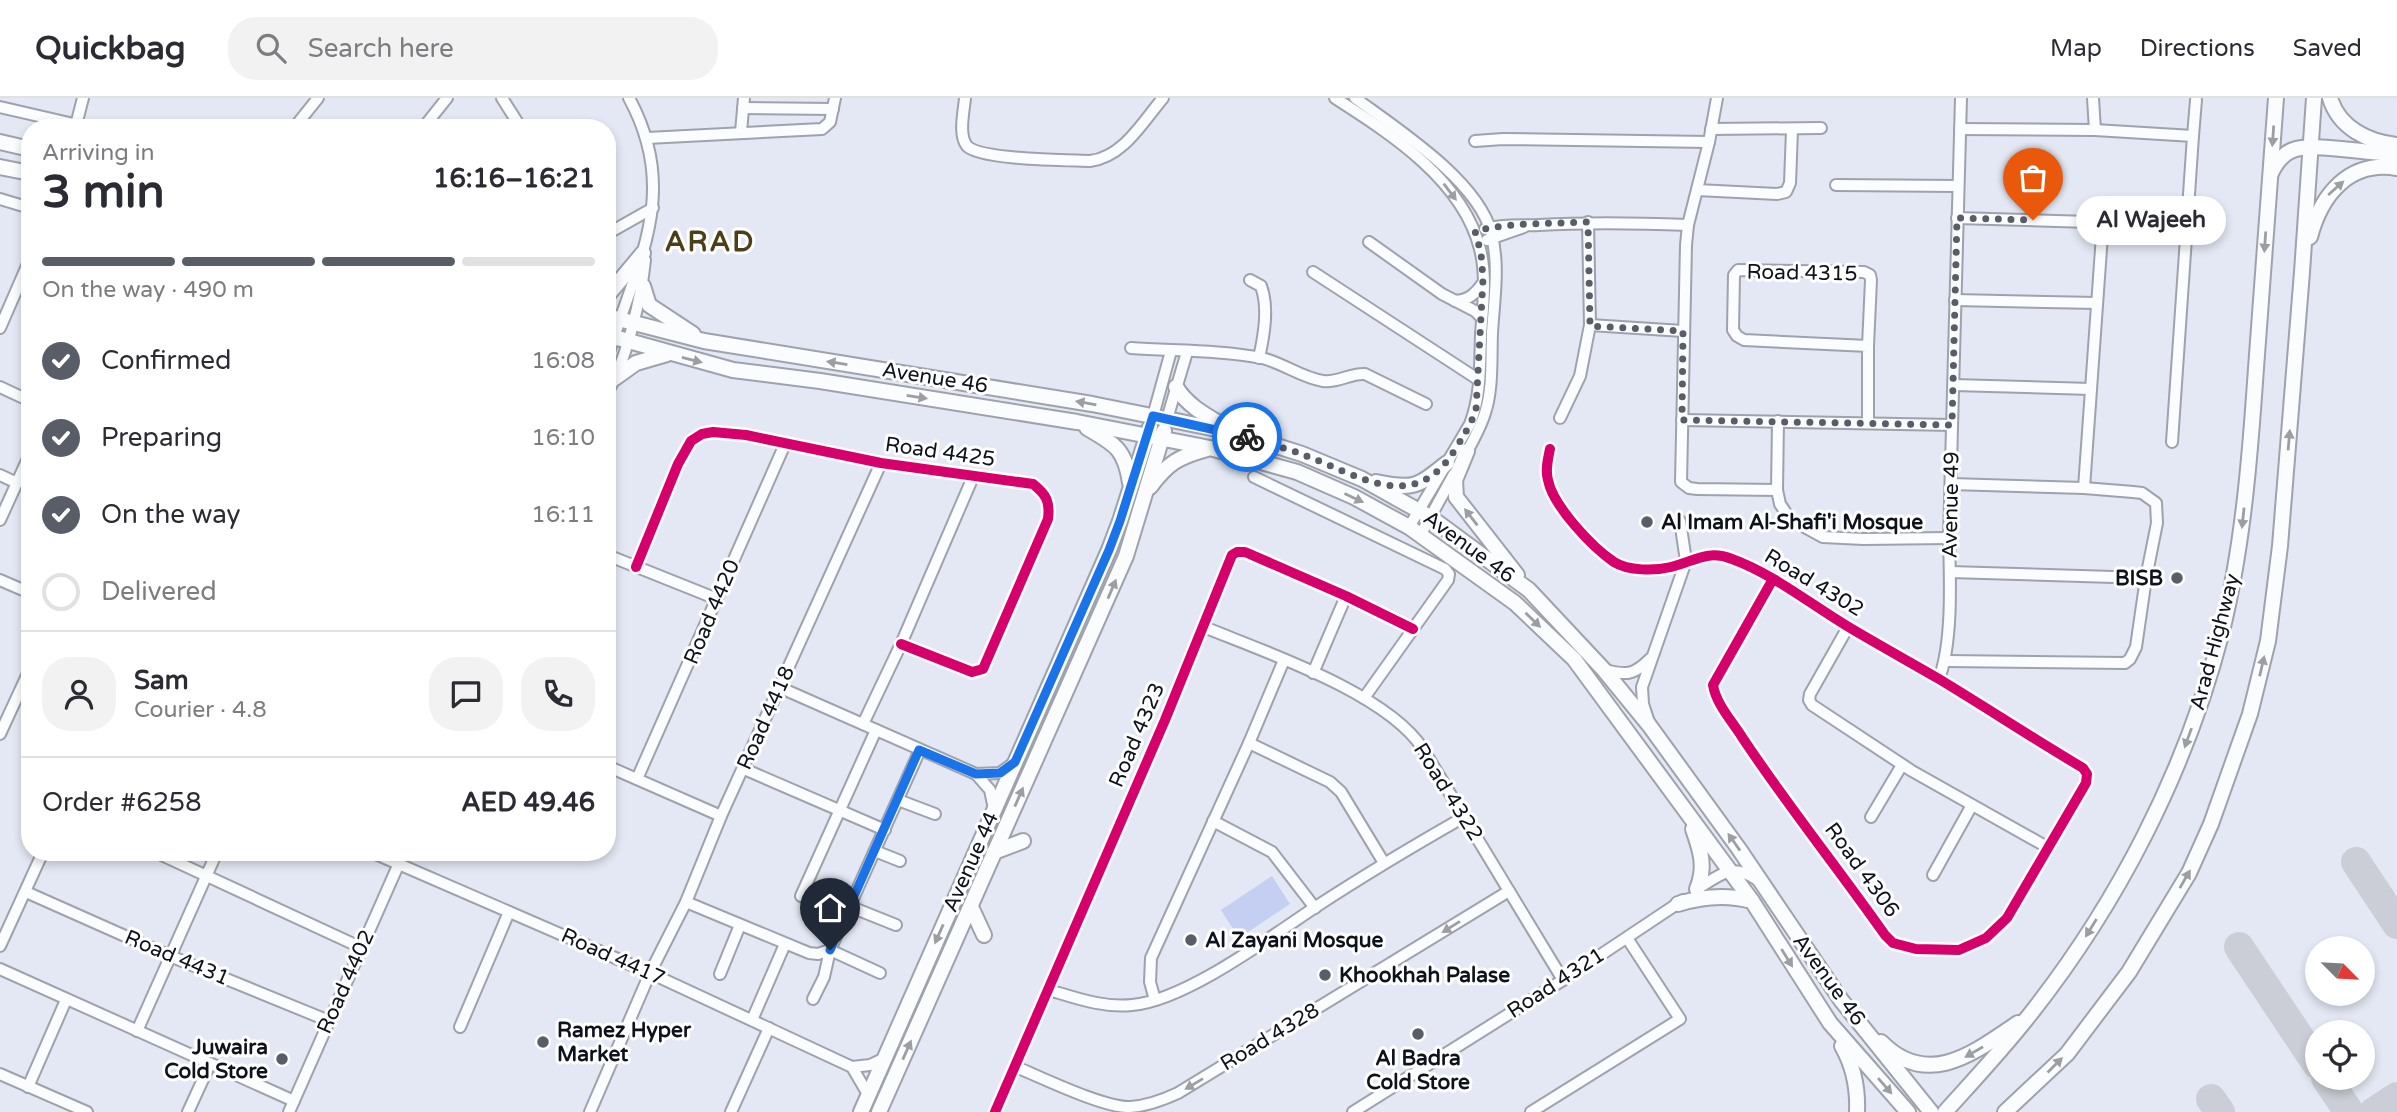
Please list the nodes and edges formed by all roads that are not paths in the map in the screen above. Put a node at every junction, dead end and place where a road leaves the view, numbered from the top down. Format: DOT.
graph roads {
  1 [pos="83,98"];
  2 [pos="318,98"];
  3 [pos="447,98"];
  4 [pos="502,98"];
  5 [pos="629,98"];
  6 [pos="965,98"];
  7 [pos="1163,98"];
  8 [pos="1355,98"];
  9 [pos="1367,98"];
  10 [pos="1717,98"];
  11 [pos="1961,98"];
  12 [pos="2093,98"];
  13 [pos="2276,98"];
  14 [pos="2314,98"];
  15 [pos="2330,98"];
  16 [pos="1339,99"];
  17 [pos="2196,100"];
  18 [pos="744,103"];
  19 [pos="834,103"];
  20 [pos="0,107"];
  21 [pos="51,119"];
  22 [pos="78,119"];
  23 [pos="301,119"];
  24 [pos="430,119"];
  25 [pos="515,119"];
  26 [pos="1384,119"];
  27 [pos="1821,128"];
  28 [pos="1960,129"];
  29 [pos="1711,130"];
  30 [pos="1792,130"];
  31 [pos="2095,130"];
  32 [pos="741,132"];
  33 [pos="2193,136"];
  34 [pos="648,138"];
  35 [pos="1,141"];
  36 [pos="1475,141"];
  37 [pos="1709,142"];
  38 [pos="2397,145"];
  39 [pos="21,147"];
  40 [pos="2310,148"];
  41 [pos="2397,154"];
  42 [pos="0,167"];
  43 [pos="2397,168"];
  44 [pos="21,171"];
  45 [pos="2270,174"];
  46 [pos="1836,185"];
  47 [pos="1957,186"];
  48 [pos="1697,190"];
  49 [pos="0,199"];
  50 [pos="21,205"];
  51 [pos="653,208"];
  52 [pos="1957,218"];
  53 [pos="2104,221"];
  54 [pos="1588,222"];
  55 [pos="1688,225"];
  56 [pos="2186,225"];
  57 [pos="1527,226"];
  58 [pos="1490,227"];
  59 [pos="616,229"];
  60 [pos="1475,231"];
  61 [pos="1493,239"];
  62 [pos="1368,242"];
  63 [pos="1478,243"];
  64 [pos="645,248"];
  65 [pos="1313,272"];
  66 [pos="2302,272"];
  67 [pos="21,280"];
  68 [pos="1250,280"];
  69 [pos="1483,283"];
  70 [pos="616,285"];
  71 [pos="643,286"];
  72 [pos="1955,300"];
  73 [pos="1452,301"];
  74 [pos="2098,303"];
  75 [pos="1482,318"];
  76 [pos="620,320"];
  77 [pos="1590,326"];
  78 [pos="0,328"];
  79 [pos="1683,331"];
  80 [pos="616,338"];
  81 [pos="704,341"];
  82 [pos="1868,346"];
  83 [pos="1131,348"];
  84 [pos="1171,351"];
  85 [pos="1187,352"];
  86 [pos="667,354"];
  87 [pos="1259,358"];
  88 [pos="616,376"];
  89 [pos="1479,380"];
  90 [pos="1954,386"];
  91 [pos="0,387"];
  92 [pos="1176,387"];
  93 [pos="2091,389"];
  94 [pos="21,397"];
  95 [pos="1426,404"];
  96 [pos="1160,418"];
  97 [pos="1560,418"];
  98 [pos="1682,420"];
  99 [pos="1778,421"];
  100 [pos="1077,422"];
  101 [pos="1868,423"];
  102 [pos="1952,425"];
  103 [pos="1236,433"];
  104 [pos="1147,435"];
  105 [pos="1162,437"];
  106 [pos="2172,442"];
  107 [pos="785,444"];
  108 [pos="1210,448"];
  109 [pos="1550,449"];
  110 [pos="1467,451"];
  111 [pos="881,463"];
  112 [pos="1447,463"];
  113 [pos="21,473"];
  114 [pos="0,475"];
  115 [pos="973,477"];
  116 [pos="1254,477"];
  117 [pos="1362,479"];
  118 [pos="17,482"];
  119 [pos="1951,484"];
  120 [pos="2084,488"];
  121 [pos="1130,489"];
  122 [pos="1777,490"];
  123 [pos="1145,494"];
  124 [pos="1424,513"];
  125 [pos="0,520"];
  126 [pos="1680,521"];
  127 [pos="1415,530"];
  128 [pos="1949,538"];
  129 [pos="616,559"];
  130 [pos="1686,561"];
  131 [pos="636,567"];
  132 [pos="1950,572"];
  133 [pos="2146,578"];
  134 [pos="1773,579"];
  135 [pos="0,580"];
  136 [pos="21,589"];
  137 [pos="1529,590"];
  138 [pos="1346,596"];
  139 [pos="717,599"];
  140 [pos="1848,626"];
  141 [pos="1203,627"];
  142 [pos="1413,629"];
  143 [pos="901,643"];
  144 [pos="1652,657"];
  145 [pos="1284,660"];
  146 [pos="1946,661"];
  147 [pos="1604,670"];
  148 [pos="1313,673"];
  149 [pos="1939,679"];
  150 [pos="781,688"];
  151 [pos="21,689"];
  152 [pos="18,696"];
  153 [pos="21,698"];
  154 [pos="1364,698"];
  155 [pos="863,724"];
  156 [pos="1649,725"];
  157 [pos="876,730"];
  158 [pos="0,734"];
  159 [pos="1249,743"];
  160 [pos="919,750"];
  161 [pos="1015,762"];
  162 [pos="1902,765"];
  163 [pos="744,769"];
  164 [pos="616,770"];
  165 [pos="976,774"];
  166 [pos="637,779"];
  167 [pos="2086,783"];
  168 [pos="898,800"];
  169 [pos="1972,805"];
  170 [pos="994,808"];
  171 [pos="840,811"];
  172 [pos="935,814"];
  173 [pos="1688,815"];
  174 [pos="721,816"];
  175 [pos="1464,817"];
  176 [pos="1871,817"];
  177 [pos="1213,821"];
  178 [pos="885,830"];
  179 [pos="1023,841"];
  180 [pos="2047,847"];
  181 [pos="876,851"];
  182 [pos="994,852"];
  183 [pos="39,861"];
  184 [pos="174,861"];
  185 [pos="213,861"];
  186 [pos="391,861"];
  187 [pos="400,861"];
  188 [pos="900,861"];
  189 [pos="1384,863"];
  190 [pos="398,864"];
  191 [pos="1729,871"];
  192 [pos="206,876"];
  193 [pos="1933,876"];
  194 [pos="1761,881"];
  195 [pos="1697,889"];
  196 [pos="1509,891"];
  197 [pos="26,892"];
  198 [pos="801,896"];
  199 [pos="1752,901"];
  200 [pos="685,902"];
  201 [pos="1678,904"];
  202 [pos="851,906"];
  203 [pos="971,907"];
  204 [pos="1314,908"];
  205 [pos="509,912"];
  206 [pos="740,925"];
  207 [pos="896,925"];
  208 [pos="985,935"];
  209 [pos="1627,937"];
  210 [pos="785,944"];
  211 [pos="0,946"];
  212 [pos="362,948"];
  213 [pos="830,950"];
  214 [pos="170,956"];
  215 [pos="0,970"];
  216 [pos="650,972"];
  217 [pos="880,972"];
  218 [pos="720,974"];
  219 [pos="1563,980"];
  220 [pos="1049,990"];
  221 [pos="813,999"];
  222 [pos="66,1000"];
  223 [pos="1155,1000"];
  224 [pos="1841,1000"];
  225 [pos="2031,1014"];
  226 [pos="752,1020"];
  227 [pos="329,1021"];
  228 [pos="1830,1023"];
  229 [pos="460,1027"];
  230 [pos="769,1028"];
  231 [pos="137,1031"];
  232 [pos="885,1058"];
  233 [pos="210,1064"];
  234 [pos="852,1067"];
  235 [pos="1016,1067"];
  236 [pos="0,1074"];
  237 [pos="28,1087"];
  238 [pos="869,1096"];
  239 [pos="291,1107"];
  240 [pos="2008,1110"];
  241 [pos="87,1112"];
  242 [pos="188,1112"];
  243 [pos="590,1112"];
  244 [pos="732,1112"];
  245 [pos="861,1112"];
  246 [pos="879,1112"];
  247 [pos="995,1112"];
  248 [pos="1353,1112"];
  249 [pos="1531,1112"];
  250 [pos="1857,1112"];
  251 [pos="1908,1112"];
  252 [pos="1931,1112"];
  253 [pos="1945,1112"];
  1 -- 22 [label="street"];
  2 -- 23 [label="street"];
  3 -- 24 [label="street"];
  4 -- 25 [label="street"];
  5 -- 34 [label="street"];
  6 -- 7 [label="street"];
  8 -- 26 [label="street"];
  9 -- 26 [label="street"];
  10 -- 29 [label="street"];
  11 -- 28 [label="street, Avenue 49"];
  12 -- 31 [label="street"];
  13 -- 45 [label="main road, Arad Highway, one-way"];
  14 -- 40 [label="main road, Arad Highway"];
  15 -- 38 [label="main road"];
  16 -- 60 [label="street, one-way"];
  17 -- 33 [label="street"];
  18 -- 19 [label="street"];
  18 -- 32 [label="street"];
  19 -- 32 [label="street"];
  20 -- 21 [label="street"];
  26 -- 58 [label="street"];
  27 -- 30 [label="street"];
  28 -- 31 [label="street"];
  28 -- 47 [label="street, Avenue 49"];
  29 -- 30 [label="street"];
  29 -- 37 [label="street"];
  30 -- 48 [label="street"];
  31 -- 33 [label="street"];
  32 -- 34 [label="street"];
  33 -- 56 [label="street"];
  34 -- 51 [label="street"];
  35 -- 39 [label="main road"];
  36 -- 37 [label="street"];
  37 -- 48 [label="street"];
  40 -- 41 [label="main road"];
  40 -- 45 [label="main road"];
  40 -- 66 [label="main road, Arad Highway"];
  42 -- 44 [label="main road"];
  66 -- 43 [label="main road, one-way"];
  45 -- 225 [label="main road, Arad Highway, one-way"];
  46 -- 47 [label="street"];
  47 -- 52 [label="street, Avenue 49"];
  48 -- 55 [label="street"];
  49 -- 50 [label="street"];
  51 -- 59 [label="street"];
  51 -- 64 [label="street"];
  52 -- 53 [label="street"];
  52 -- 72 [label="street, Avenue 49"];
  53 -- 56 [label="street"];
  53 -- 74 [label="street"];
  54 -- 55 [label="street"];
  54 -- 57 [label="street"];
  54 -- 77 [label="street"];
  55 -- 79 [label="street"];
  56 -- 106 [label="street"];
  57 -- 58 [label="street"];
  57 -- 61 [label="street"];
  58 -- 60 [label="street"];
  58 -- 61 [label="street"];
  60 -- 63 [label="street"];
  61 -- 63 [label="street"];
  61 -- 110 [label="street"];
  62 -- 73 [label="street"];
  63 -- 69 [label="street"];
  64 -- 70 [label="main road"];
  64 -- 71 [label="street"];
  64 -- 76 [label="street"];
  65 -- 89 [label="street"];
  240 -- 66 [label="main road, Arad Highway, one-way"];
  67 -- 78 [label="street"];
  68 -- 87 [label="street"];
  69 -- 73 [label="street"];
  69 -- 75 [label="street"];
  71 -- 76 [label="street"];
  71 -- 81 [label="main road"];
  72 -- 74 [label="street"];
  72 -- 90 [label="street, Avenue 49"];
  73 -- 75 [label="street"];
  74 -- 93 [label="street"];
  75 -- 89 [label="street"];
  76 -- 80 [label="street"];
  76 -- 81 [label="main road, Avenue 46"];
  77 -- 79 [label="street"];
  77 -- 97 [label="street"];
  79 -- 98 [label="street"];
  80 -- 86 [label="main road, Avenue 46"];
  96 -- 81 [label="main road, Avenue 46, one-way"];
  82 -- 82 [label="street, Road 4315"];
  82 -- 101 [label="street, Road 4315"];
  83 -- 84 [label="street"];
  84 -- 85 [label="street"];
  84 -- 96 [label="street"];
  85 -- 87 [label="street"];
  85 -- 92 [label="street"];
  86 -- 88 [label="main road"];
  86 -- 100 [label="main road, Avenue 46, one-way"];
  87 -- 95 [label="street"];
  89 -- 112 [label="street"];
  90 -- 93 [label="street"];
  90 -- 102 [label="street, Avenue 49"];
  91 -- 94 [label="street"];
  92 -- 96 [label="street"];
  92 -- 103 [label="main road"];
  93 -- 120 [label="street"];
  96 -- 103 [label="main road, Avenue 46"];
  96 -- 104 [label="main road, Avenue 44"];
  96 -- 105 [label="main road, Avenue 44"];
  98 -- 99 [label="street"];
  98 -- 122 [label="street"];
  99 -- 101 [label="street"];
  99 -- 122 [label="street"];
  100 -- 104 [label="main road, Avenue 46"];
  100 -- 121 [label="main road"];
  101 -- 102 [label="street"];
  102 -- 119 [label="street, Avenue 49"];
  103 -- 117 [label="main road, Avenue 46"];
  104 -- 105 [label="main road, Avenue 46"];
  104 -- 121 [label="main road, Avenue 44"];
  105 -- 108 [label="main road, Avenue 46"];
  105 -- 123 [label="main road, Avenue 44"];
  107 -- 111 [label="street, Road 4425"];
  107 -- 131 [label="street, Road 4425"];
  107 -- 139 [label="street, Road 4420"];
  108 -- 123 [label="main road"];
  108 -- 127 [label="main road, Avenue 46, one-way"];
  109 -- 130 [label="street, Road 4302"];
  110 -- 124 [label="street"];
  137 -- 110 [label="main road, one-way"];
  111 -- 115 [label="street, Road 4425"];
  111 -- 150 [label="street, Road 4418"];
  112 -- 117 [label="main road"];
  112 -- 124 [label="street"];
  113 -- 118 [label="street"];
  114 -- 118 [label="street"];
  115 -- 143 [label="street"];
  115 -- 143 [label="street, Road 4425"];
  116 -- 142 [label="street"];
  117 -- 124 [label="main road, Avenue 46"];
  118 -- 125 [label="street"];
  119 -- 120 [label="street"];
  119 -- 128 [label="street, Avenue 49"];
  120 -- 133 [label="street"];
  121 -- 161 [label="main road, Avenue 44"];
  122 -- 128 [label="street, Road 4302"];
  182 -- 123 [label="main road, Avenue 44, one-way"];
  124 -- 127 [label="street"];
  124 -- 137 [label="main road, Avenue 46"];
  126 -- 130 [label="street"];
  127 -- 173 [label="main road, Avenue 46, one-way"];
  128 -- 132 [label="street, Avenue 49"];
  129 -- 131 [label="street"];
  130 -- 134 [label="street, Road 4302"];
  130 -- 144 [label="street"];
  131 -- 139 [label="street"];
  132 -- 133 [label="street"];
  132 -- 146 [label="street, Avenue 49"];
  133 -- 146 [label="street"];
  134 -- 140 [label="street, Road 4302"];
  134 -- 180 [label="street, Road 4306"];
  135 -- 136 [label="street"];
  137 -- 147 [label="main road, Avenue 46"];
  138 -- 141 [label="street, Road 4323"];
  138 -- 142 [label="street, Road 4323"];
  138 -- 148 [label="street"];
  139 -- 166 [label="street, Road 4420"];
  140 -- 149 [label="street, Road 4302"];
  140 -- 162 [label="street"];
  141 -- 145 [label="street, Road 4322"];
  141 -- 220 [label="street, Road 4323"];
  142 -- 154 [label="street"];
  143 -- 155 [label="street"];
  144 -- 147 [label="street"];
  144 -- 156 [label="street"];
  145 -- 148 [label="street, Road 4322"];
  145 -- 159 [label="street"];
  146 -- 149 [label="street, Avenue 49"];
  147 -- 156 [label="main road, Avenue 46"];
  148 -- 154 [label="street, Road 4322"];
  149 -- 167 [label="street, Road 4302"];
  150 -- 155 [label="street"];
  150 -- 163 [label="street, Road 4418"];
  151 -- 152 [label="street"];
  152 -- 153 [label="street"];
  152 -- 158 [label="street"];
  154 -- 175 [label="street, Road 4322"];
  155 -- 157 [label="street"];
  194 -- 156 [label="main road, Avenue 46, one-way"];
  157 -- 160 [label="street"];
  157 -- 171 [label="street"];
  159 -- 177 [label="street"];
  159 -- 189 [label="street"];
  160 -- 165 [label="street"];
  160 -- 168 [label="street"];
  161 -- 165 [label="street"];
  161 -- 170 [label="main road, Avenue 44"];
  162 -- 169 [label="street"];
  162 -- 176 [label="street"];
  163 -- 171 [label="street"];
  163 -- 174 [label="street, Road 4418"];
  164 -- 166 [label="street"];
  165 -- 170 [label="street"];
  166 -- 174 [label="street"];
  167 -- 180 [label="street, Road 4306"];
  168 -- 172 [label="street"];
  168 -- 178 [label="street"];
  169 -- 180 [label="street"];
  169 -- 193 [label="street"];
  170 -- 232 [label="main road, Avenue 44, one-way"];
  171 -- 178 [label="street"];
  171 -- 198 [label="street"];
  173 -- 191 [label="main road, Avenue 46"];
  173 -- 195 [label="main road"];
  174 -- 200 [label="street, Road 4418"];
  175 -- 189 [label="street"];
  175 -- 196 [label="street, Road 4322"];
  177 -- 204 [label="street"];
  177 -- 223 [label="street"];
  178 -- 181 [label="street"];
  179 -- 182 [label="main road"];
  181 -- 188 [label="street"];
  181 -- 202 [label="street"];
  182 -- 203 [label="main road, Avenue 44"];
  183 -- 197 [label="street"];
  184 -- 192 [label="street"];
  185 -- 192 [label="street"];
  186 -- 190 [label="street, Road 4417"];
  187 -- 190 [label="street, Road 4402"];
  189 -- 204 [label="street"];
  190 -- 205 [label="street, Road 4417"];
  190 -- 212 [label="street, Road 4402"];
  191 -- 194 [label="street"];
  191 -- 195 [label="street, Road 4321"];
  191 -- 199 [label="main road, Avenue 46"];
  192 -- 212 [label="street"];
  192 -- 214 [label="street"];
  194 -- 224 [label="main road, Avenue 46"];
  195 -- 201 [label="street, Road 4321"];
  196 -- 219 [label="street, Road 4322"];
  196 -- 235 [label="street, Road 4328, one-way"];
  197 -- 211 [label="street"];
  197 -- 214 [label="street, Road 4431"];
  199 -- 201 [label="main road"];
  199 -- 228 [label="main road, Avenue 46, one-way"];
  200 -- 206 [label="street"];
  200 -- 216 [label="street, Road 4418"];
  201 -- 209 [label="street, Road 4321"];
  202 -- 207 [label="street"];
  202 -- 213 [label="street"];
  203 -- 208 [label="main road"];
  246 -- 203 [label="main road, Avenue 44, one-way"];
  204 -- 223 [label="street"];
  205 -- 216 [label="street, Road 4417"];
  205 -- 229 [label="street"];
  206 -- 210 [label="street"];
  206 -- 218 [label="street"];
  209 -- 219 [label="street, Road 4321"];
  209 -- 249 [label="street"];
  210 -- 213 [label="street"];
  210 -- 226 [label="street"];
  212 -- 227 [label="street, Road 4402"];
  213 -- 217 [label="street"];
  213 -- 221 [label="street"];
  214 -- 227 [label="street, Road 4431"];
  214 -- 231 [label="street"];
  215 -- 222 [label="street"];
  216 -- 226 [label="street, Road 4417"];
  216 -- 243 [label="street, Road 4418"];
  219 -- 248 [label="street, Road 4321"];
  220 -- 223 [label="street"];
  220 -- 235 [label="street, Road 4323"];
  222 -- 231 [label="street"];
  222 -- 237 [label="street"];
  225 -- 224 [label="main road, one-way"];
  224 -- 252 [label="main road, Avenue 46"];
  225 -- 253 [label="main road, Arad Highway"];
  226 -- 230 [label="street, Road 4417"];
  227 -- 239 [label="street, Road 4402"];
  228 -- 250 [label="main road"];
  228 -- 251 [label="main road, Avenue 46, one-way"];
  230 -- 234 [label="street, Road 4417"];
  230 -- 244 [label="street"];
  231 -- 233 [label="street"];
  232 -- 234 [label="street"];
  232 -- 238 [label="main road, Avenue 44"];
  233 -- 239 [label="street"];
  233 -- 242 [label="street"];
  234 -- 238 [label="street"];
  235 -- 247 [label="street, Road 4323"];
  236 -- 237 [label="street"];
  237 -- 241 [label="street"];
  238 -- 245 [label="main road, Avenue 44"];
}
